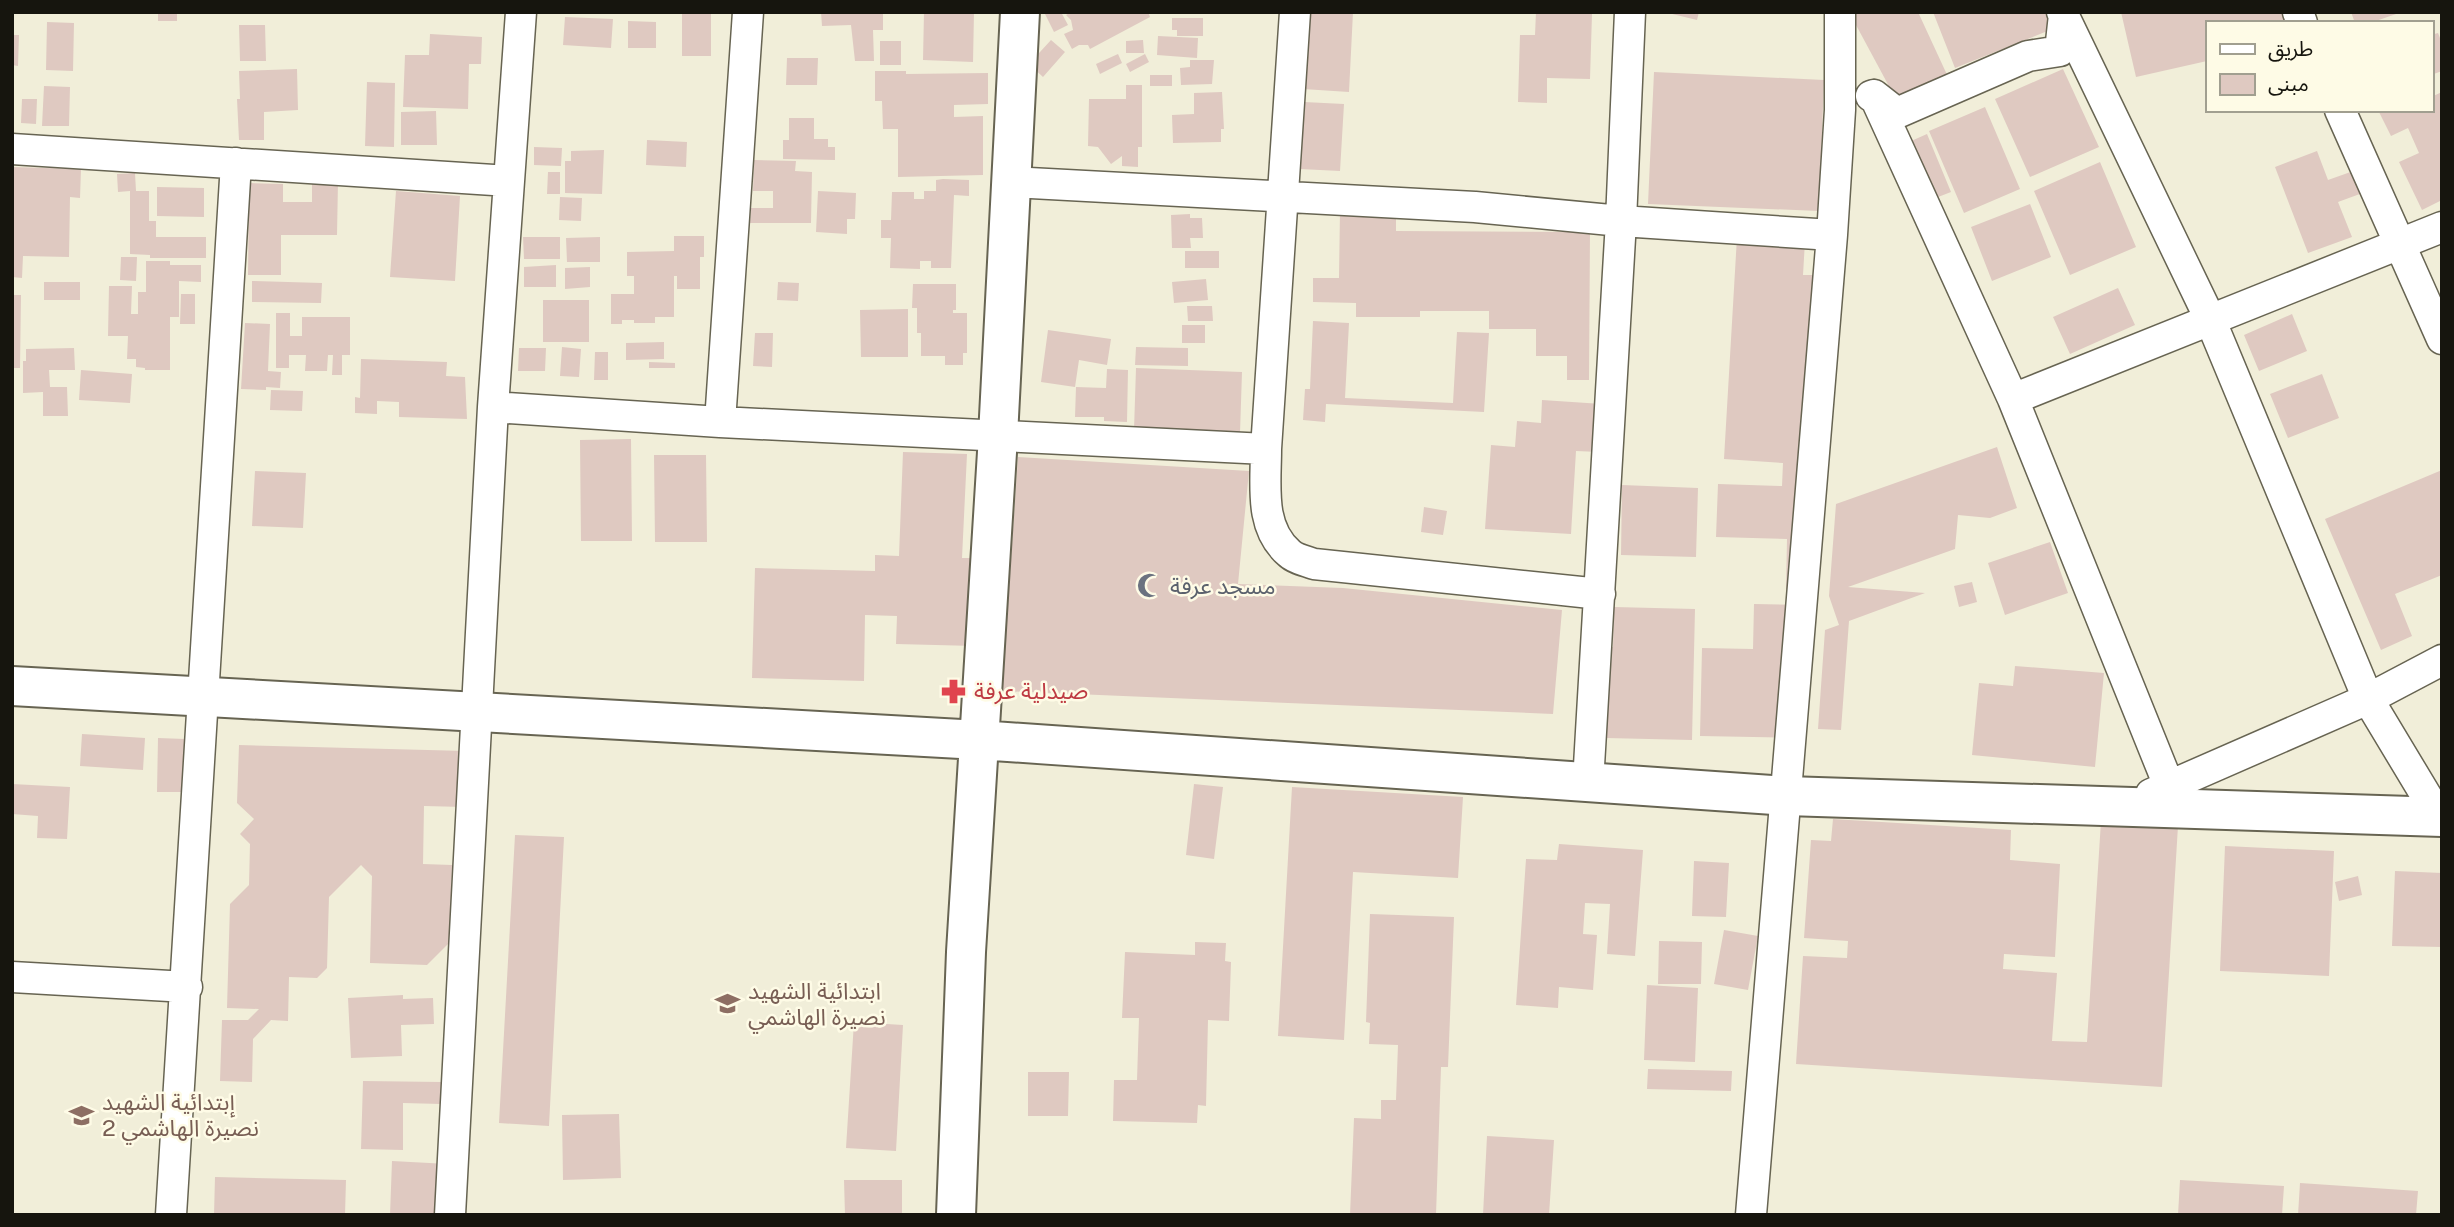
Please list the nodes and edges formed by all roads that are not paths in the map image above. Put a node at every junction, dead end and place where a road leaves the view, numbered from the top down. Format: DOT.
graph roads {
  1 [pos="521,12"];
  2 [pos="748,12"];
  3 [pos="1020,12"];
  4 [pos="1295,12"];
  5 [pos="1630,12"];
  6 [pos="1840,12"];
  7 [pos="2065,13"];
  8 [pos="1874,95"];
  9 [pos="1840,110"];
  10 [pos="2341,112"];
  11 [pos="12,149"];
  12 [pos="236,163"];
  13 [pos="509,181"];
  14 [pos="1013,182"];
  15 [pos="1283,195"];
  16 [pos="1621,221"];
  17 [pos="2442,227"];
  18 [pos="1832,235"];
  19 [pos="2398,246"];
  20 [pos="2210,319"];
  21 [pos="2442,339"];
  22 [pos="2013,399"];
  23 [pos="493,407"];
  24 [pos="720,422"];
  25 [pos="998,436"];
  26 [pos="1266,449"];
  27 [pos="1600,594"];
  28 [pos="2442,660"];
  29 [pos="12,686"];
  30 [pos="203,696"];
  31 [pos="2368,699"];
  32 [pos="476,713"];
  33 [pos="979,740"];
  34 [pos="1588,783"];
  35 [pos="2169,786"];
  36 [pos="1787,796"];
  37 [pos="2118,806"];
  38 [pos="2440,817"];
  39 [pos="12,977"];
  40 [pos="187,987"];
  41 [pos="171,1215"];
  42 [pos="450,1215"];
  43 [pos="956,1215"];
  44 [pos="1751,1215"];
  1 -- 13 [label="street"];
  2 -- 24 [label="street"];
  3 -- 14 [label="street"];
  4 -- 15 [label="street"];
  5 -- 16 [label="street"];
  6 -- 9 [label="street"];
  7 -- 8 [label="street"];
  7 -- 20 [label="street"];
  8 -- 9 [label="street"];
  8 -- 22 [label="street"];
  9 -- 18 [label="street"];
  10 -- 19 [label="street"];
  11 -- 12 [label="street"];
  12 -- 13 [label="street"];
  12 -- 30 [label="street"];
  13 -- 23 [label="street"];
  14 -- 15 [label="street"];
  14 -- 25 [label="street"];
  15 -- 16 [label="street"];
  15 -- 26 [label="street"];
  16 -- 18 [label="street"];
  16 -- 27 [label="street"];
  17 -- 19 [label="street"];
  18 -- 36 [label="street"];
  19 -- 20 [label="street"];
  19 -- 21 [label="street"];
  20 -- 22 [label="street"];
  20 -- 31 [label="street"];
  22 -- 35 [label="street"];
  23 -- 24 [label="street"];
  23 -- 32 [label="street"];
  24 -- 25 [label="street"];
  25 -- 26 [label="street"];
  25 -- 33 [label="street"];
  26 -- 27 [label="street"];
  27 -- 34 [label="street"];
  28 -- 31 [label="street"];
  29 -- 30 [label="street"];
  30 -- 32 [label="street"];
  30 -- 40 [label="street"];
  31 -- 35 [label="street"];
  31 -- 38 [label="street"];
  32 -- 33 [label="street"];
  32 -- 42 [label="street"];
  33 -- 34 [label="street"];
  33 -- 43 [label="street"];
  34 -- 36 [label="street"];
  35 -- 37 [label="street"];
  36 -- 37 [label="street"];
  36 -- 44 [label="street"];
  37 -- 38 [label="street"];
  39 -- 40 [label="street"];
  40 -- 41 [label="street"];
}
